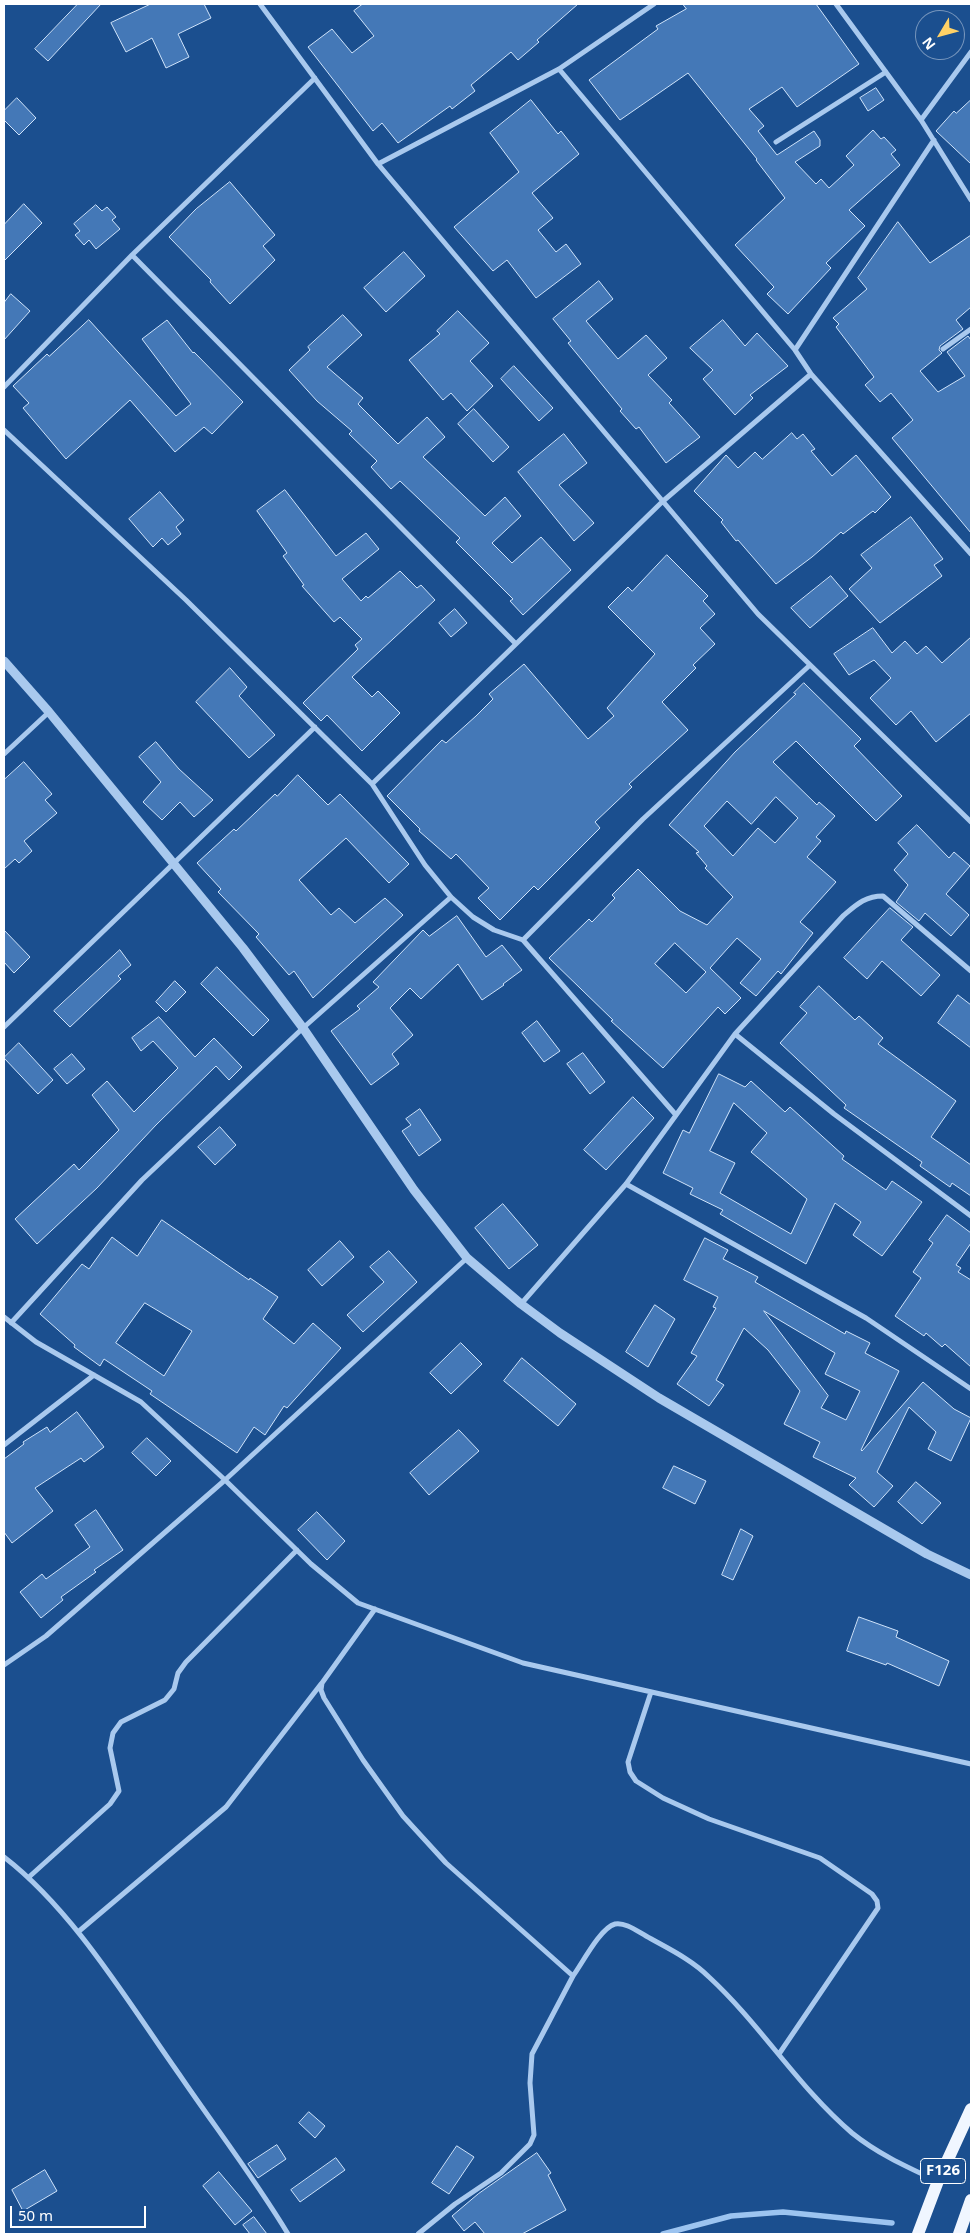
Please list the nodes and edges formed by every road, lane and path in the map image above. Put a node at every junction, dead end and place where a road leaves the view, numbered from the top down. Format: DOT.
graph roads {
  1 [pos="260,4"];
  2 [pos="654,4"];
  3 [pos="836,4"];
  4 [pos="971,52"];
  5 [pos="559,69"];
  6 [pos="886,72"];
  7 [pos="314,78"];
  8 [pos="921,120"];
  9 [pos="934,140"];
  10 [pos="776,142"];
  11 [pos="378,164"];
  12 [pos="971,200"];
  13 [pos="132,255"];
  14 [pos="971,329"];
  15 [pos="943,349"];
  16 [pos="795,350"];
  17 [pos="811,374"];
  18 [pos="4,386"];
  19 [pos="4,430"];
  20 [pos="662,502"];
  21 [pos="971,554"];
  22 [pos="516,644"];
  23 [pos="4,661"];
  24 [pos="810,665"];
  25 [pos="49,712"];
  26 [pos="314,727"];
  27 [pos="4,754"];
  28 [pos="372,784"];
  29 [pos="971,822"];
  30 [pos="174,861"];
  31 [pos="451,897"];
  32 [pos="523,940"];
  33 [pos="971,972"];
  34 [pos="4,1027"];
  35 [pos="303,1028"];
  36 [pos="735,1034"];
  37 [pos="676,1115"];
  38 [pos="626,1184"];
  39 [pos="971,1216"];
  40 [pos="467,1258"];
  41 [pos="521,1304"];
  42 [pos="4,1317"];
  43 [pos="11,1323"];
  44 [pos="94,1375"];
  45 [pos="971,1389"];
  46 [pos="4,1445"];
  47 [pos="225,1480"];
  48 [pos="296,1550"];
  49 [pos="971,1576"];
  50 [pos="375,1609"];
  51 [pos="4,1665"];
  52 [pos="322,1683"];
  53 [pos="651,1692"];
  54 [pos="971,1764"];
  55 [pos="4,1857"];
  56 [pos="29,1876"];
  57 [pos="78,1932"];
  58 [pos="573,1976"];
  59 [pos="779,2054"];
  60 [pos="971,2109"];
  61 [pos="938,2182"];
  62 [pos="971,2200"];
  63 [pos="288,2234"];
  64 [pos="418,2234"];
  65 [pos="918,2234"];
  66 [pos="959,2234"];
  1 -- 7 [label="street"];
  2 -- 5 [label="street"];
  3 -- 6 [label="street"];
  4 -- 8 [label="street"];
  5 -- 11 [label="street"];
  5 -- 16 [label="street"];
  6 -- 8 [label="street"];
  6 -- 10 [label="street"];
  7 -- 11 [label="street"];
  7 -- 13 [label="street"];
  8 -- 9 [label="street"];
  9 -- 12 [label="street"];
  9 -- 16 [label="street"];
  11 -- 20 [label="street"];
  13 -- 18 [label="street"];
  13 -- 22 [label="street"];
  14 -- 15 [label="street"];
  16 -- 17 [label="street"];
  17 -- 20 [label="street"];
  17 -- 21 [label="street"];
  19 -- 26 [label="street"];
  20 -- 22 [label="street"];
  20 -- 24 [label="street"];
  22 -- 28 [label="street"];
  23 -- 25 [label="street"];
  24 -- 29 [label="street"];
  24 -- 32 [label="street"];
  25 -- 27 [label="street"];
  25 -- 30 [label="street"];
  26 -- 28 [label="street"];
  26 -- 30 [label="street"];
  28 -- 31 [label="street"];
  30 -- 34 [label="street"];
  30 -- 35 [label="street"];
  31 -- 32 [label="street"];
  31 -- 35 [label="street"];
  32 -- 37 [label="street"];
  33 -- 36 [label="street"];
  35 -- 40 [label="street"];
  35 -- 43 [label="street"];
  36 -- 37 [label="street"];
  36 -- 39 [label="street"];
  37 -- 38 [label="street"];
  38 -- 41 [label="street"];
  38 -- 45 [label="street"];
  40 -- 41 [label="street"];
  40 -- 47 [label="street"];
  41 -- 49 [label="street"];
  42 -- 43 [label="street"];
  43 -- 44 [label="street"];
  44 -- 46 [label="street"];
  44 -- 47 [label="street"];
  47 -- 48 [label="street"];
  47 -- 51 [label="street"];
  48 -- 50 [label="street"];
  48 -- 56 [label="street"];
  50 -- 52 [label="street"];
  50 -- 53 [label="street"];
  52 -- 57 [label="street"];
  52 -- 58 [label="street"];
  53 -- 54 [label="street"];
  53 -- 59 [label="street"];
  55 -- 56 [label="street"];
  56 -- 57 [label="street"];
  57 -- 63 [label="street"];
  58 -- 59 [label="street"];
  58 -- 64 [label="street"];
  59 -- 61 [label="street"];
  60 -- 61 [label="main road, F126"];
  61 -- 65 [label="main road, F126"];
  62 -- 66 [label="main road, F126"];
}
